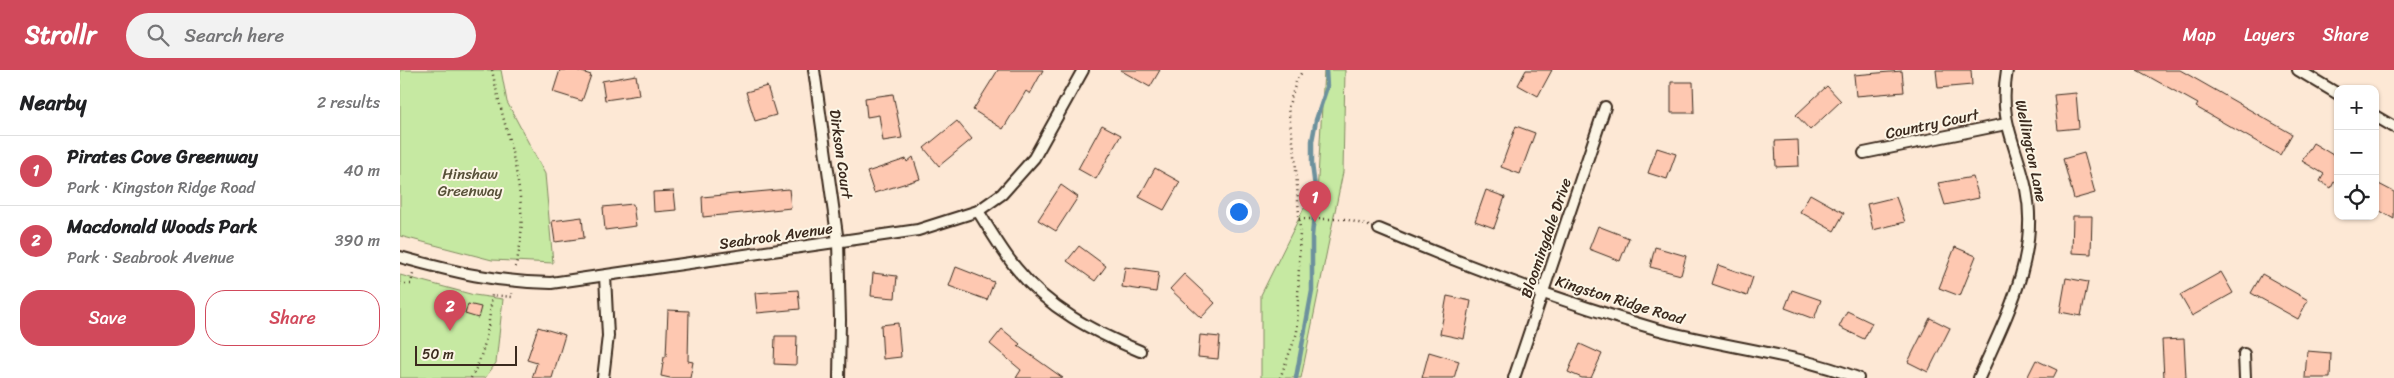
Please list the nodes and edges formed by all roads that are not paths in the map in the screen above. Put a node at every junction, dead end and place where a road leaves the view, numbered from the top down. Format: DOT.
graph roads {
  1 [pos="814,70"];
  2 [pos="1083,70"];
  3 [pos="2007,70"];
  4 [pos="2298,70"];
  5 [pos="2334,92"];
  6 [pos="1605,106"];
  7 [pos="2379,118"];
  8 [pos="2006,124"];
  9 [pos="2394,127"];
  10 [pos="1864,154"];
  11 [pos="978,211"];
  12 [pos="1379,229"];
  13 [pos="838,242"];
  14 [pos="400,257"];
  15 [pos="605,276"];
  16 [pos="1543,292"];
  17 [pos="1140,351"];
  18 [pos="2244,354"];
  19 [pos="603,378"];
  20 [pos="838,378"];
  21 [pos="1514,378"];
  22 [pos="1858,378"];
  23 [pos="1979,378"];
  24 [pos="2245,378"];
  1 -- 13 [label="street, Dirkson Court"];
  2 -- 11 [label="street, Seabrook Avenue"];
  3 -- 8 [label="street, Wellington Lane"];
  4 -- 5 [label="street"];
  6 -- 16 [label="street, Bloomingdale Drive"];
  7 -- 9 [label="street"];
  8 -- 10 [label="street, Country Court"];
  8 -- 23 [label="street, Wellington Lane"];
  11 -- 13 [label="street, Seabrook Avenue"];
  11 -- 17 [label="street"];
  12 -- 16 [label="street, Kingston Ridge Road"];
  13 -- 15 [label="street, Seabrook Avenue"];
  13 -- 20 [label="street, Dirkson Court"];
  14 -- 15 [label="street, Seabrook Avenue"];
  15 -- 19 [label="street"];
  16 -- 21 [label="street, Bloomingdale Drive"];
  16 -- 22 [label="street, Kingston Ridge Road"];
  18 -- 24 [label="street"];
}
